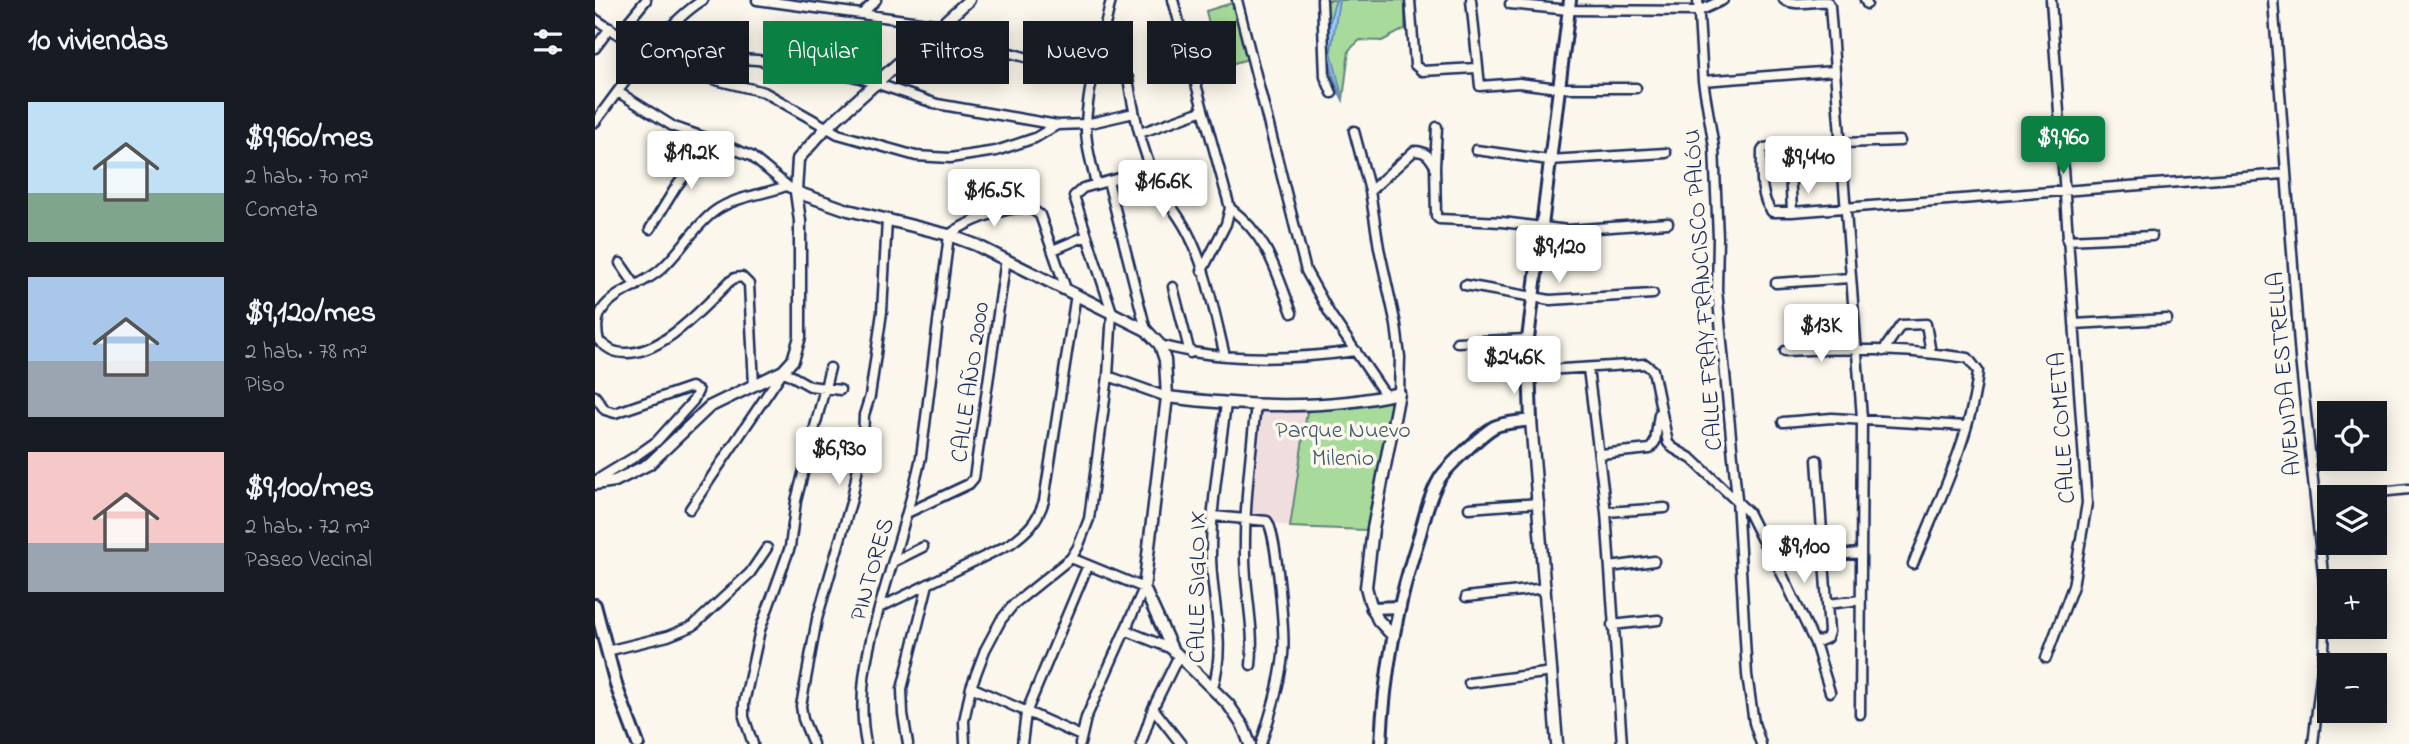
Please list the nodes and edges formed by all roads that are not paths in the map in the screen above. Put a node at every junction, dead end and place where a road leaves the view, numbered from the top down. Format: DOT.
graph roads {
  1 [pos="646,0"];
  2 [pos="702,0"];
  3 [pos="757,0"];
  4 [pos="876,0"];
  5 [pos="969,0"];
  6 [pos="1111,0"];
  7 [pos="1173,0"];
  8 [pos="1237,0"];
  9 [pos="1322,0"];
  10 [pos="1410,0"];
  11 [pos="1471,0"];
  12 [pos="1697,0"];
  13 [pos="1723,0"];
  14 [pos="1784,0"];
  15 [pos="2051,0"];
  16 [pos="2273,0"];
  17 [pos="1823,1"];
  18 [pos="1510,4"];
  19 [pos="1570,5"];
  20 [pos="1699,10"];
  21 [pos="863,13"];
  22 [pos="595,19"];
  23 [pos="629,21"];
  24 [pos="678,21"];
  25 [pos="916,21"];
  26 [pos="946,21"];
  27 [pos="1106,21"];
  28 [pos="610,28"];
  29 [pos="616,32"];
  30 [pos="595,48"];
  31 [pos="896,66"];
  32 [pos="1476,68"];
  33 [pos="1834,71"];
  34 [pos="882,78"];
  35 [pos="1703,81"];
  36 [pos="624,84"];
  37 [pos="732,84"];
  38 [pos="875,84"];
  39 [pos="1093,84"];
  40 [pos="1129,84"];
  41 [pos="1558,88"];
  42 [pos="1636,88"];
  43 [pos="618,92"];
  44 [pos="1332,93"];
  45 [pos="1202,111"];
  46 [pos="1134,113"];
  47 [pos="595,122"];
  48 [pos="1086,124"];
  49 [pos="1057,125"];
  50 [pos="1437,127"];
  51 [pos="826,128"];
  52 [pos="1354,131"];
  53 [pos="1140,133"];
  54 [pos="712,140"];
  55 [pos="1900,141"];
  56 [pos="1840,143"];
  57 [pos="1785,145"];
  58 [pos="1476,150"];
  59 [pos="1666,153"];
  60 [pos="1549,160"];
  61 [pos="1435,167"];
  62 [pos="1152,169"];
  63 [pos="2284,174"];
  64 [pos="1108,181"];
  65 [pos="1096,184"];
  66 [pos="791,189"];
  67 [pos="1370,191"];
  68 [pos="2063,191"];
  69 [pos="1844,207"];
  70 [pos="1230,208"];
  71 [pos="1792,212"];
  72 [pos="887,219"];
  73 [pos="1668,223"];
  74 [pos="1541,228"];
  75 [pos="650,229"];
  76 [pos="949,235"];
  77 [pos="1086,236"];
  78 [pos="2152,236"];
  79 [pos="2067,240"];
  80 [pos="1053,250"];
  81 [pos="1006,259"];
  82 [pos="620,263"];
  83 [pos="1202,271"];
  84 [pos="1850,278"];
  85 [pos="1776,283"];
  86 [pos="1465,285"];
  87 [pos="636,286"];
  88 [pos="1173,286"];
  89 [pos="1066,289"];
  90 [pos="1076,294"];
  91 [pos="1653,294"];
  92 [pos="1532,296"];
  93 [pos="1112,312"];
  94 [pos="1292,313"];
  95 [pos="2167,319"];
  96 [pos="2074,324"];
  97 [pos="1146,330"];
  98 [pos="1528,339"];
  99 [pos="1458,342"];
  100 [pos="1160,345"];
  101 [pos="1855,348"];
  102 [pos="1356,351"];
  103 [pos="1785,351"];
  104 [pos="1883,351"];
  105 [pos="1190,353"];
  106 [pos="1931,353"];
  107 [pos="1225,356"];
  108 [pos="829,368"];
  109 [pos="1588,369"];
  110 [pos="783,371"];
  111 [pos="1529,371"];
  112 [pos="1108,376"];
  113 [pos="754,386"];
  114 [pos="823,389"];
  115 [pos="840,390"];
  116 [pos="1399,393"];
  117 [pos="595,396"];
  118 [pos="1386,396"];
  119 [pos="1167,397"];
  120 [pos="1226,404"];
  121 [pos="1256,404"];
  122 [pos="1660,411"];
  123 [pos="1862,418"];
  124 [pos="1531,420"];
  125 [pos="1783,422"];
  126 [pos="1966,426"];
  127 [pos="1600,454"];
  128 [pos="1817,460"];
  129 [pos="595,482"];
  130 [pos="2409,489"];
  131 [pos="2387,491"];
  132 [pos="1737,499"];
  133 [pos="2315,499"];
  134 [pos="1539,503"];
  135 [pos="1469,508"];
  136 [pos="1665,508"];
  137 [pos="690,509"];
  138 [pos="1606,512"];
  139 [pos="907,513"];
  140 [pos="1213,516"];
  141 [pos="1245,519"];
  142 [pos="923,547"];
  143 [pos="767,548"];
  144 [pos="1860,552"];
  145 [pos="1824,556"];
  146 [pos="1071,558"];
  147 [pos="1654,561"];
  148 [pos="893,562"];
  149 [pos="1913,564"];
  150 [pos="1088,565"];
  151 [pos="1610,567"];
  152 [pos="927,584"];
  153 [pos="1144,588"];
  154 [pos="1546,588"];
  155 [pos="1467,597"];
  156 [pos="1861,600"];
  157 [pos="1827,604"];
  158 [pos="595,606"];
  159 [pos="1400,607"];
  160 [pos="880,608"];
  161 [pos="1372,608"];
  162 [pos="1658,620"];
  163 [pos="1612,625"];
  164 [pos="1125,630"];
  165 [pos="1394,637"];
  166 [pos="1815,643"];
  167 [pos="607,651"];
  168 [pos="1175,652"];
  169 [pos="2046,658"];
  170 [pos="1251,665"];
  171 [pos="1552,672"];
  172 [pos="1469,683"];
  173 [pos="971,687"];
  174 [pos="1213,687"];
  175 [pos="1830,692"];
  176 [pos="1153,708"];
  177 [pos="1026,713"];
  178 [pos="1860,714"];
  179 [pos="1081,740"];
  180 [pos="638,744"];
  181 [pos="753,744"];
  182 [pos="813,744"];
  183 [pos="866,744"];
  184 [pos="908,744"];
  185 [pos="965,744"];
  186 [pos="1021,744"];
  187 [pos="1141,744"];
  188 [pos="1181,744"];
  189 [pos="1250,744"];
  190 [pos="1261,744"];
  191 [pos="1381,744"];
  192 [pos="1557,744"];
  193 [pos="1622,744"];
  194 [pos="1761,744"];
  195 [pos="2313,744"];
  1 -- 23 [label="street"];
  2 -- 24 [label="street"];
  3 -- 21 [label="street"];
  4 -- 21 [label="street"];
  5 -- 26 [label="street"];
  6 -- 27 [label="street"];
  7 -- 45 [label="street"];
  8 -- 102 [label="street"];
  9 -- 44 [label="street"];
  10 -- 32 [label="street"];
  11 -- 32 [label="street"];
  12 -- 20 [label="street, CALLE FRAY FRANCISCO PALÓU"];
  13 -- 20 [label="street"];
  14 -- 17 [label="street"];
  15 -- 68 [label="street, CALLE COMETA"];
  16 -- 63 [label="street, AVENIDA ESTRELLA"];
  17 -- 33 [label="street"];
  18 -- 19 [label="street"];
  19 -- 20 [label="street"];
  19 -- 41 [label="main road"];
  20 -- 35 [label="street, CALLE FRAY FRANCISCO PALÓU"];
  21 -- 25 [label="street"];
  22 -- 28 [label="street"];
  28 -- 29 [label="street"];
  28 -- 30 [label="street"];
  31 -- 34 [label="street"];
  32 -- 41 [label="street"];
  33 -- 35 [label="street"];
  33 -- 56 [label="street"];
  35 -- 132 [label="street, CALLE FRAY FRANCISCO PALÓU"];
  36 -- 43 [label="street"];
  37 -- 51 [label="street"];
  38 -- 49 [label="street"];
  38 -- 51 [label="street"];
  39 -- 48 [label="street"];
  40 -- 46 [label="street"];
  41 -- 42 [label="street"];
  41 -- 60 [label="main road"];
  43 -- 47 [label="street"];
  43 -- 54 [label="street"];
  45 -- 53 [label="street"];
  45 -- 70 [label="street"];
  46 -- 48 [label="street"];
  46 -- 53 [label="street"];
  48 -- 49 [label="street"];
  48 -- 65 [label="street"];
  49 -- 51 [label="street"];
  50 -- 61 [label="street"];
  51 -- 66 [label="street"];
  52 -- 67 [label="street"];
  53 -- 62 [label="street"];
  54 -- 66 [label="street"];
  54 -- 75 [label="street"];
  55 -- 56 [label="street"];
  56 -- 57 [label="street"];
  56 -- 69 [label="street"];
  57 -- 71 [label="street"];
  57 -- 71 [label="street"];
  58 -- 60 [label="street"];
  59 -- 60 [label="street"];
  60 -- 74 [label="main road"];
  61 -- 67 [label="street"];
  61 -- 74 [label="street"];
  62 -- 64 [label="street"];
  62 -- 83 [label="street"];
  63 -- 68 [label="street"];
  63 -- 133 [label="street, AVENIDA ESTRELLA"];
  64 -- 65 [label="street"];
  64 -- 97 [label="street"];
  65 -- 77 [label="street"];
  66 -- 72 [label="street"];
  66 -- 87 [label="street"];
  66 -- 110 [label="street"];
  67 -- 116 [label="street"];
  68 -- 69 [label="street"];
  68 -- 79 [label="street, CALLE COMETA"];
  69 -- 71 [label="street"];
  69 -- 84 [label="street"];
  70 -- 83 [label="street"];
  70 -- 94 [label="street"];
  72 -- 76 [label="street"];
  72 -- 182 [label="street"];
  73 -- 74 [label="street"];
  74 -- 92 [label="main road"];
  76 -- 80 [label="street"];
  76 -- 81 [label="street"];
  76 -- 139 [label="street, PINTORES"];
  77 -- 80 [label="street"];
  77 -- 93 [label="street"];
  78 -- 79 [label="street"];
  79 -- 96 [label="street, CALLE COMETA"];
  80 -- 89 [label="street"];
  81 -- 89 [label="street"];
  81 -- 139 [label="street, CALLE AÑO 2000"];
  82 -- 87 [label="street"];
  83 -- 107 [label="street"];
  84 -- 85 [label="street"];
  84 -- 101 [label="street"];
  86 -- 92 [label="street"];
  87 -- 113 [label="street"];
  88 -- 105 [label="street"];
  89 -- 90 [label="street"];
  90 -- 93 [label="street"];
  90 -- 152 [label="street"];
  91 -- 92 [label="street"];
  92 -- 98 [label="main road"];
  93 -- 97 [label="street"];
  93 -- 112 [label="street"];
  95 -- 96 [label="street"];
  96 -- 169 [label="street, CALLE COMETA"];
  97 -- 100 [label="street"];
  98 -- 99 [label="street"];
  98 -- 111 [label="main road"];
  100 -- 105 [label="street"];
  100 -- 119 [label="street"];
  101 -- 103 [label="street"];
  101 -- 104 [label="street"];
  101 -- 123 [label="street"];
  102 -- 107 [label="street"];
  102 -- 118 [label="street"];
  104 -- 106 [label="street"];
  104 -- 106 [label="street"];
  105 -- 107 [label="street"];
  106 -- 126 [label="street"];
  108 -- 114 [label="street"];
  109 -- 111 [label="street"];
  109 -- 122 [label="street"];
  109 -- 127 [label="street"];
  110 -- 113 [label="street"];
  110 -- 114 [label="street"];
  110 -- 137 [label="street"];
  111 -- 124 [label="main road"];
  112 -- 119 [label="street"];
  112 -- 146 [label="street"];
  113 -- 129 [label="street"];
  114 -- 115 [label="street"];
  114 -- 181 [label="street"];
  116 -- 118 [label="street"];
  116 -- 161 [label="street"];
  117 -- 129 [label="street"];
  118 -- 121 [label="street"];
  119 -- 120 [label="street"];
  119 -- 153 [label="street"];
  120 -- 121 [label="street"];
  120 -- 140 [label="street, CALLE SIGLO IX"];
  121 -- 141 [label="street"];
  122 -- 127 [label="street"];
  122 -- 132 [label="street"];
  123 -- 125 [label="street"];
  123 -- 126 [label="street"];
  123 -- 144 [label="street"];
  124 -- 134 [label="street"];
  124 -- 159 [label="main road"];
  126 -- 149 [label="street"];
  127 -- 138 [label="street"];
  128 -- 145 [label="street"];
  130 -- 131 [label="street"];
  132 -- 166 [label="street"];
  132 -- 194 [label="street, CALLE FRAY FRANCISCO PALÓU"];
  133 -- 195 [label="street, AVENIDA ESTRELLA"];
  134 -- 135 [label="street"];
  134 -- 154 [label="street"];
  136 -- 138 [label="street"];
  138 -- 151 [label="street"];
  139 -- 148 [label="street, PINTORES"];
  140 -- 141 [label="street"];
  140 -- 174 [label="street, CALLE SIGLO IX"];
  141 -- 170 [label="street"];
  141 -- 190 [label="street"];
  142 -- 148 [label="street"];
  143 -- 167 [label="street"];
  144 -- 145 [label="street"];
  144 -- 156 [label="street"];
  145 -- 157 [label="street"];
  146 -- 150 [label="street"];
  146 -- 173 [label="street"];
  147 -- 151 [label="street"];
  148 -- 160 [label="street, PINTORES"];
  150 -- 153 [label="street"];
  150 -- 177 [label="street"];
  151 -- 163 [label="street"];
  152 -- 160 [label="street"];
  152 -- 184 [label="street"];
  153 -- 164 [label="street"];
  153 -- 168 [label="street"];
  154 -- 155 [label="street"];
  154 -- 171 [label="street"];
  156 -- 157 [label="street"];
  156 -- 178 [label="street"];
  157 -- 166 [label="street"];
  158 -- 167 [label="main road"];
  159 -- 161 [label="main road"];
  159 -- 165 [label="main road"];
  160 -- 183 [label="street, PINTORES"];
  161 -- 165 [label="street"];
  162 -- 163 [label="street"];
  163 -- 193 [label="street"];
  164 -- 168 [label="street"];
  164 -- 179 [label="street"];
  165 -- 191 [label="main road"];
  166 -- 175 [label="street"];
  167 -- 180 [label="main road"];
  168 -- 174 [label="street"];
  168 -- 176 [label="street"];
  171 -- 172 [label="street"];
  171 -- 192 [label="street"];
  173 -- 177 [label="street"];
  173 -- 185 [label="street"];
  174 -- 189 [label="street"];
  176 -- 187 [label="street"];
  176 -- 188 [label="street"];
  177 -- 179 [label="street"];
  177 -- 186 [label="street"];
}
